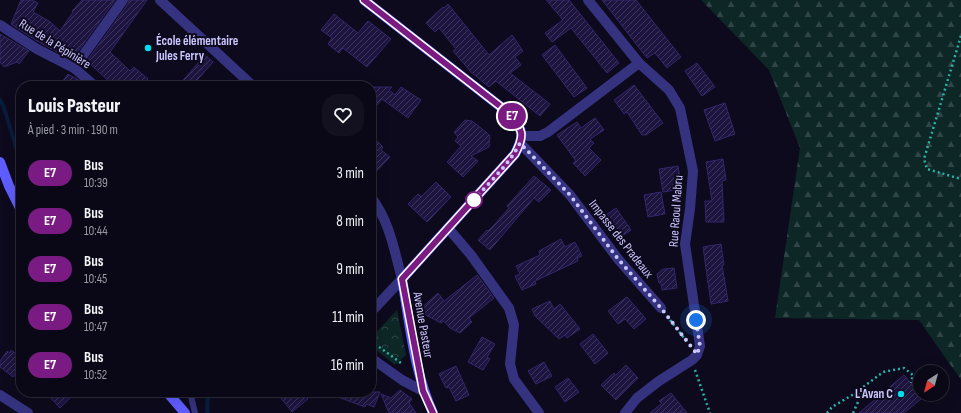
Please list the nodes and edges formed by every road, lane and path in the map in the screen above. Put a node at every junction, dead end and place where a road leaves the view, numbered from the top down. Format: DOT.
graph roads {
  1 [pos="123,0"];
  2 [pos="160,0"];
  3 [pos="364,0"];
  4 [pos="588,0"];
  5 [pos="0,25"];
  6 [pos="961,36"];
  7 [pos="639,63"];
  8 [pos="74,68"];
  9 [pos="87,81"];
  10 [pos="248,81"];
  11 [pos="521,139"];
  12 [pos="0,162"];
  13 [pos="961,179"];
  14 [pos="16,200"];
  15 [pos="376,204"];
  16 [pos="448,228"];
  17 [pos="402,279"];
  18 [pos="376,307"];
  19 [pos="661,308"];
  20 [pos="694,357"];
  21 [pos="376,362"];
  22 [pos="911,382"];
  23 [pos="423,391"];
  24 [pos="858,391"];
  25 [pos="0,395"];
  26 [pos="171,397"];
  27 [pos="191,397"];
  28 [pos="28,413"];
  29 [pos="185,413"];
  30 [pos="196,413"];
  31 [pos="433,413"];
  32 [pos="539,413"];
  33 [pos="625,413"];
  34 [pos="710,413"];
  35 [pos="826,413"];
  36 [pos="853,413"];
  1 -- 8 [label="street"];
  2 -- 10 [label="street"];
  3 -- 11 [label="main road"];
  4 -- 7 [label="street, Rue Raoul Mabru"];
  5 -- 8 [label="street, Rue de la Pépinière"];
  6 -- 13 [label="path"];
  7 -- 11 [label="street"];
  7 -- 20 [label="street, Rue Raoul Mabru"];
  8 -- 9 [label="street, Rue de la Pépinière"];
  11 -- 16 [label="main road"];
  11 -- 19 [label="street, Impasse des Pradeaux"];
  12 -- 14 [label="main road"];
  15 -- 17 [label="street, Avenue Pasteur"];
  16 -- 17 [label="main road"];
  16 -- 32 [label="street"];
  17 -- 18 [label="street"];
  17 -- 23 [label="main road, Avenue Pasteur"];
  19 -- 20 [label="path"];
  20 -- 33 [label="street"];
  20 -- 34 [label="path"];
  21 -- 23 [label="street"];
  22 -- 24 [label="path"];
  23 -- 31 [label="main road, Avenue Pasteur"];
  24 -- 35 [label="path"];
  24 -- 36 [label="path"];
  25 -- 28 [label="street"];
  26 -- 29 [label="main road"];
  27 -- 30 [label="lane"];
}
